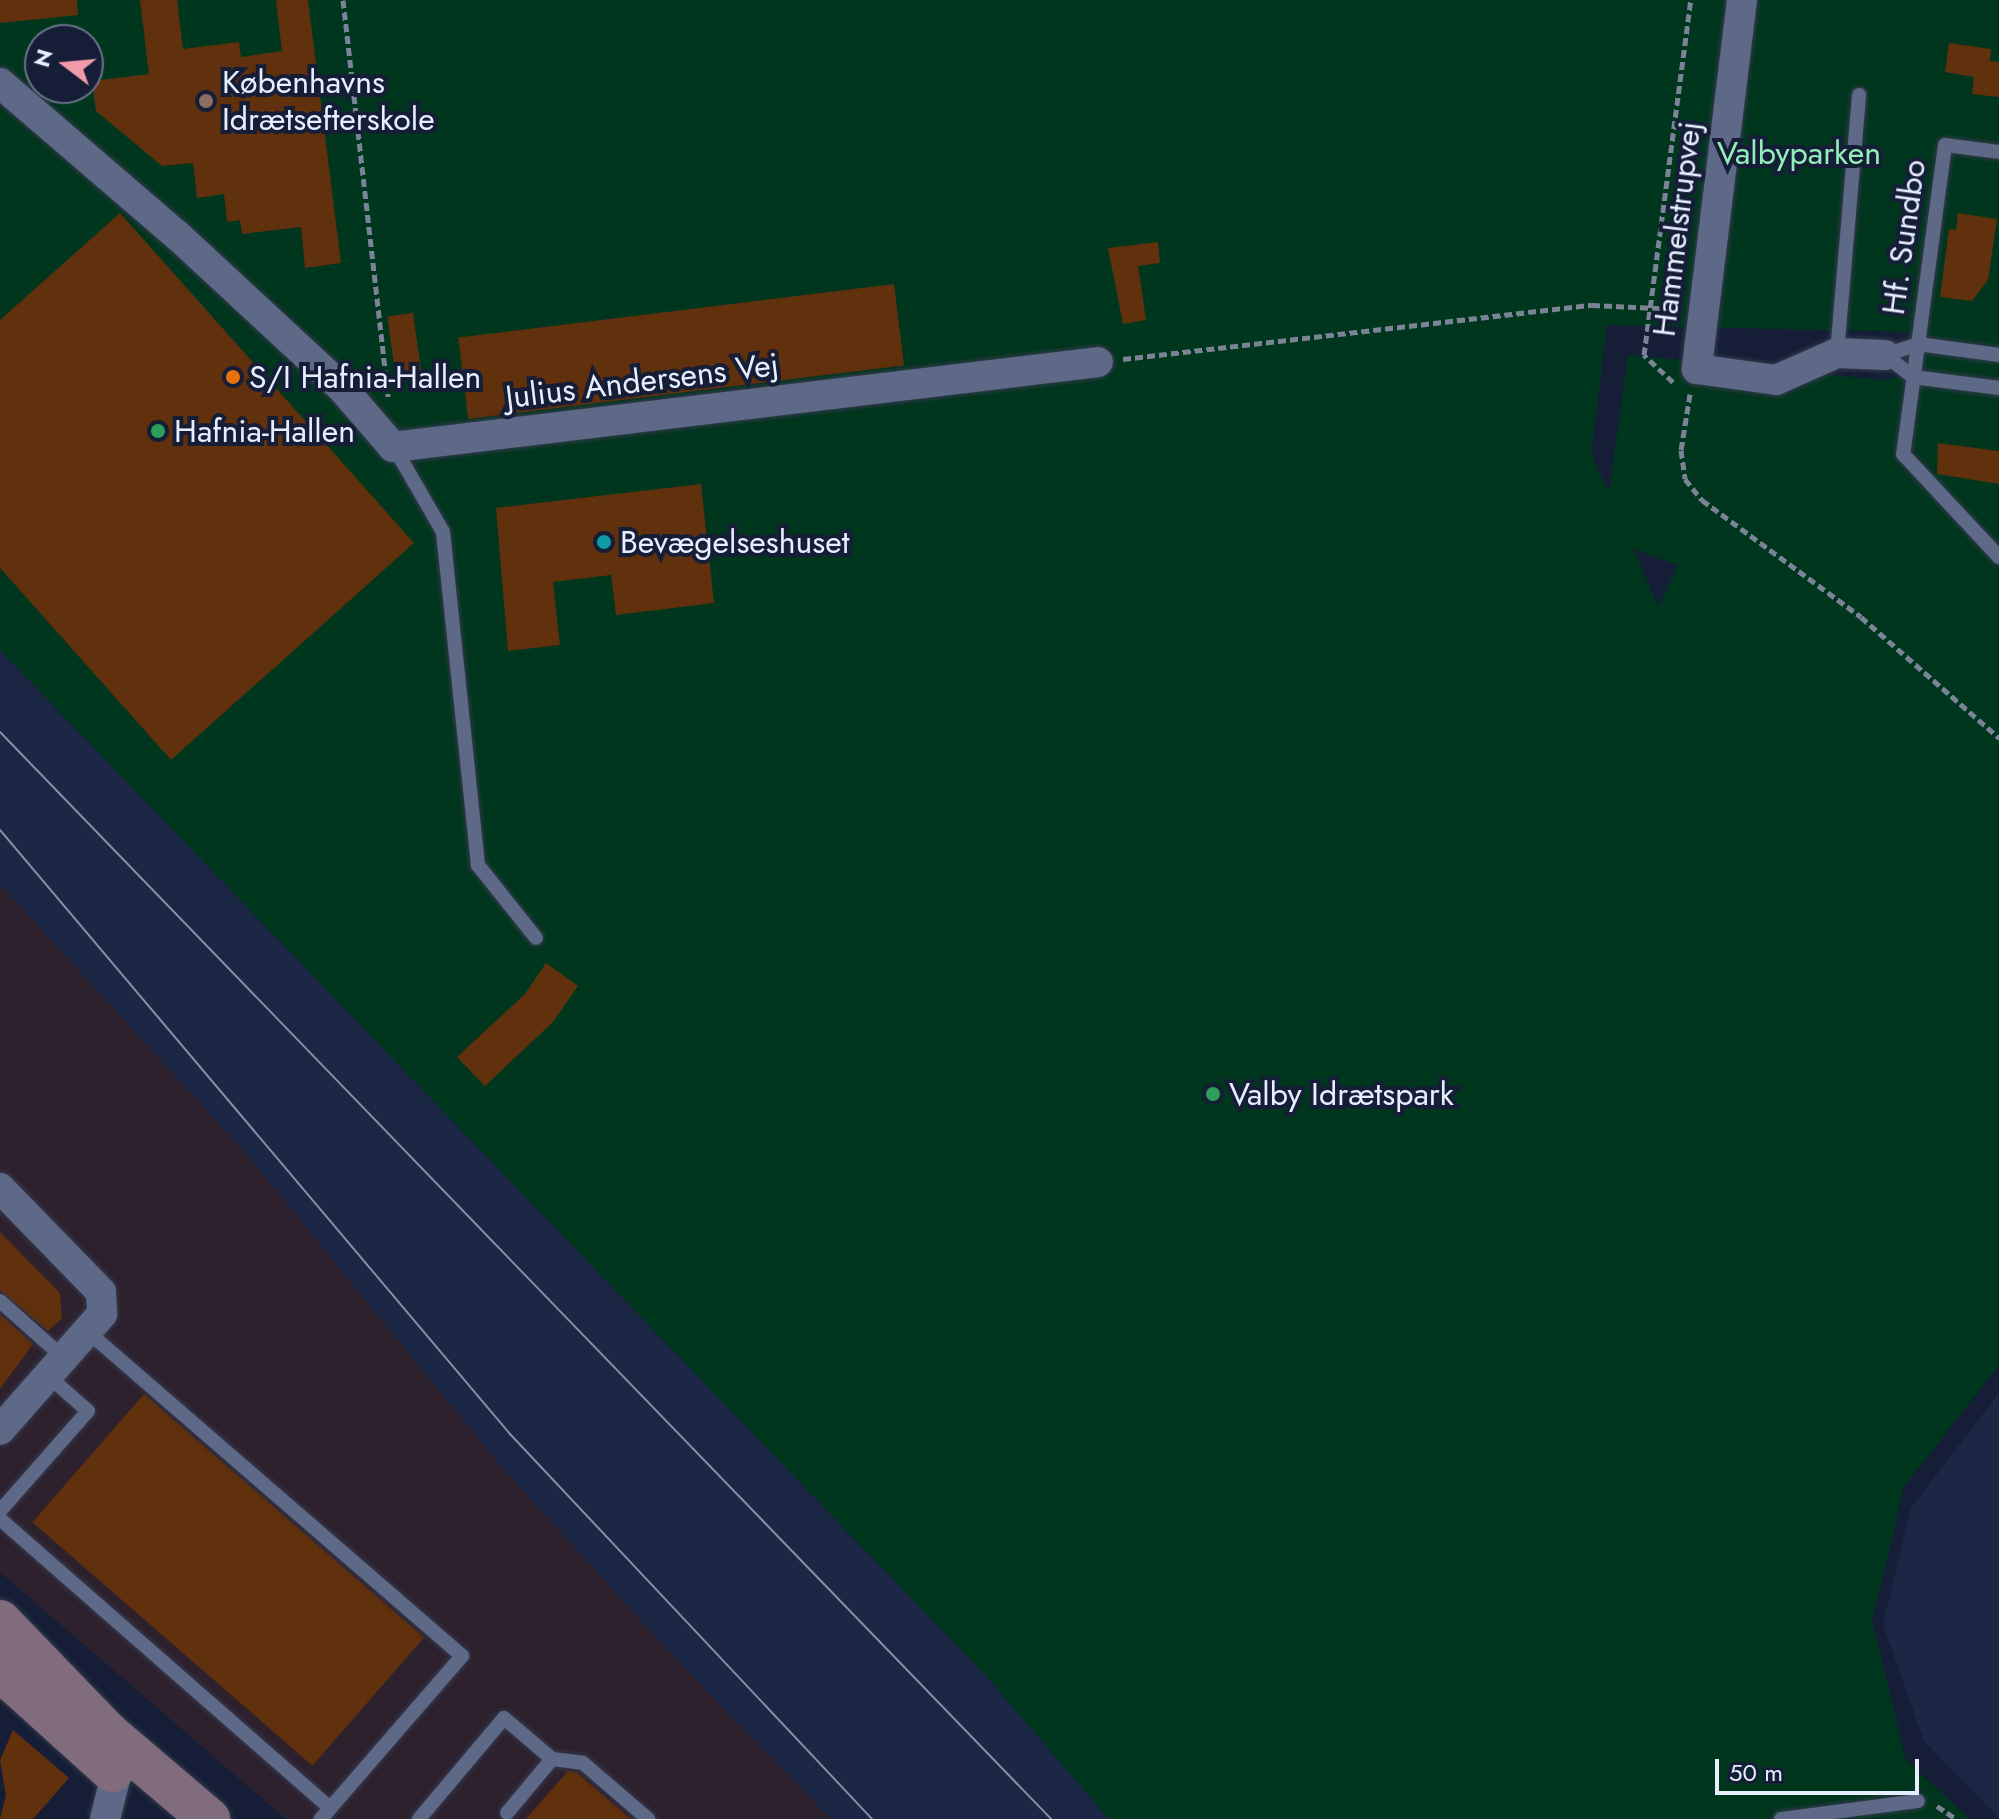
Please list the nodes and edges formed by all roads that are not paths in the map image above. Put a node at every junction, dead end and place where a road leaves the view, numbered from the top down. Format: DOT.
graph roads {
  1 [pos="1742,0"];
  2 [pos="0,83"];
  3 [pos="1859,95"];
  4 [pos="1999,152"];
  5 [pos="1918,344"];
  6 [pos="1837,353"];
  7 [pos="1885,355"];
  8 [pos="1999,355"];
  9 [pos="1098,362"];
  10 [pos="1913,377"];
  11 [pos="1999,388"];
  12 [pos="393,447"];
  13 [pos="1999,557"];
  14 [pos="536,938"];
  15 [pos="0,1188"];
  16 [pos="0,1301"];
  17 [pos="87,1331"];
  18 [pos="56,1367"];
  19 [pos="0,1430"];
  20 [pos="0,1511"];
  21 [pos="0,1519"];
  22 [pos="0,1621"];
  23 [pos="0,1670"];
  24 [pos="552,1759"];
  25 [pos="124,1764"];
  26 [pos="1918,1801"];
  27 [pos="507,1813"];
  28 [pos="325,1814"];
  29 [pos="105,1819"];
  30 [pos="168,1819"];
  31 [pos="209,1819"];
  32 [pos="419,1819"];
  33 [pos="648,1819"];
  34 [pos="1781,1819"];
  1 -- 6 [label="street, Hammelstrupvej"];
  2 -- 12 [label="street"];
  3 -- 6 [label="lane"];
  4 -- 5 [label="lane, Hf. Sundbo"];
  5 -- 7 [label="lane, Hf. Sundbo"];
  5 -- 8 [label="lane, Hf. Sundbo"];
  5 -- 10 [label="lane, Hf. Sundbo"];
  6 -- 7 [label="street, Hammelstrupvej"];
  7 -- 10 [label="lane, Hf. Sundbo"];
  9 -- 12 [label="street, Julius Andersens Vej"];
  10 -- 11 [label="lane"];
  10 -- 13 [label="lane, Hf. Sundbo"];
  12 -- 14 [label="lane"];
  15 -- 17 [label="street"];
  16 -- 18 [label="lane"];
  17 -- 18 [label="street"];
  17 -- 28 [label="lane"];
  18 -- 19 [label="street"];
  18 -- 20 [label="lane"];
  21 -- 28 [label="lane"];
  22 -- 25 [label="main road"];
  23 -- 25 [label="main road"];
  24 -- 27 [label="lane"];
  24 -- 32 [label="lane"];
  24 -- 33 [label="lane"];
  25 -- 29 [label="street"];
  25 -- 30 [label="main road"];
  25 -- 31 [label="main road"];
  26 -- 34 [label="lane"];
}
